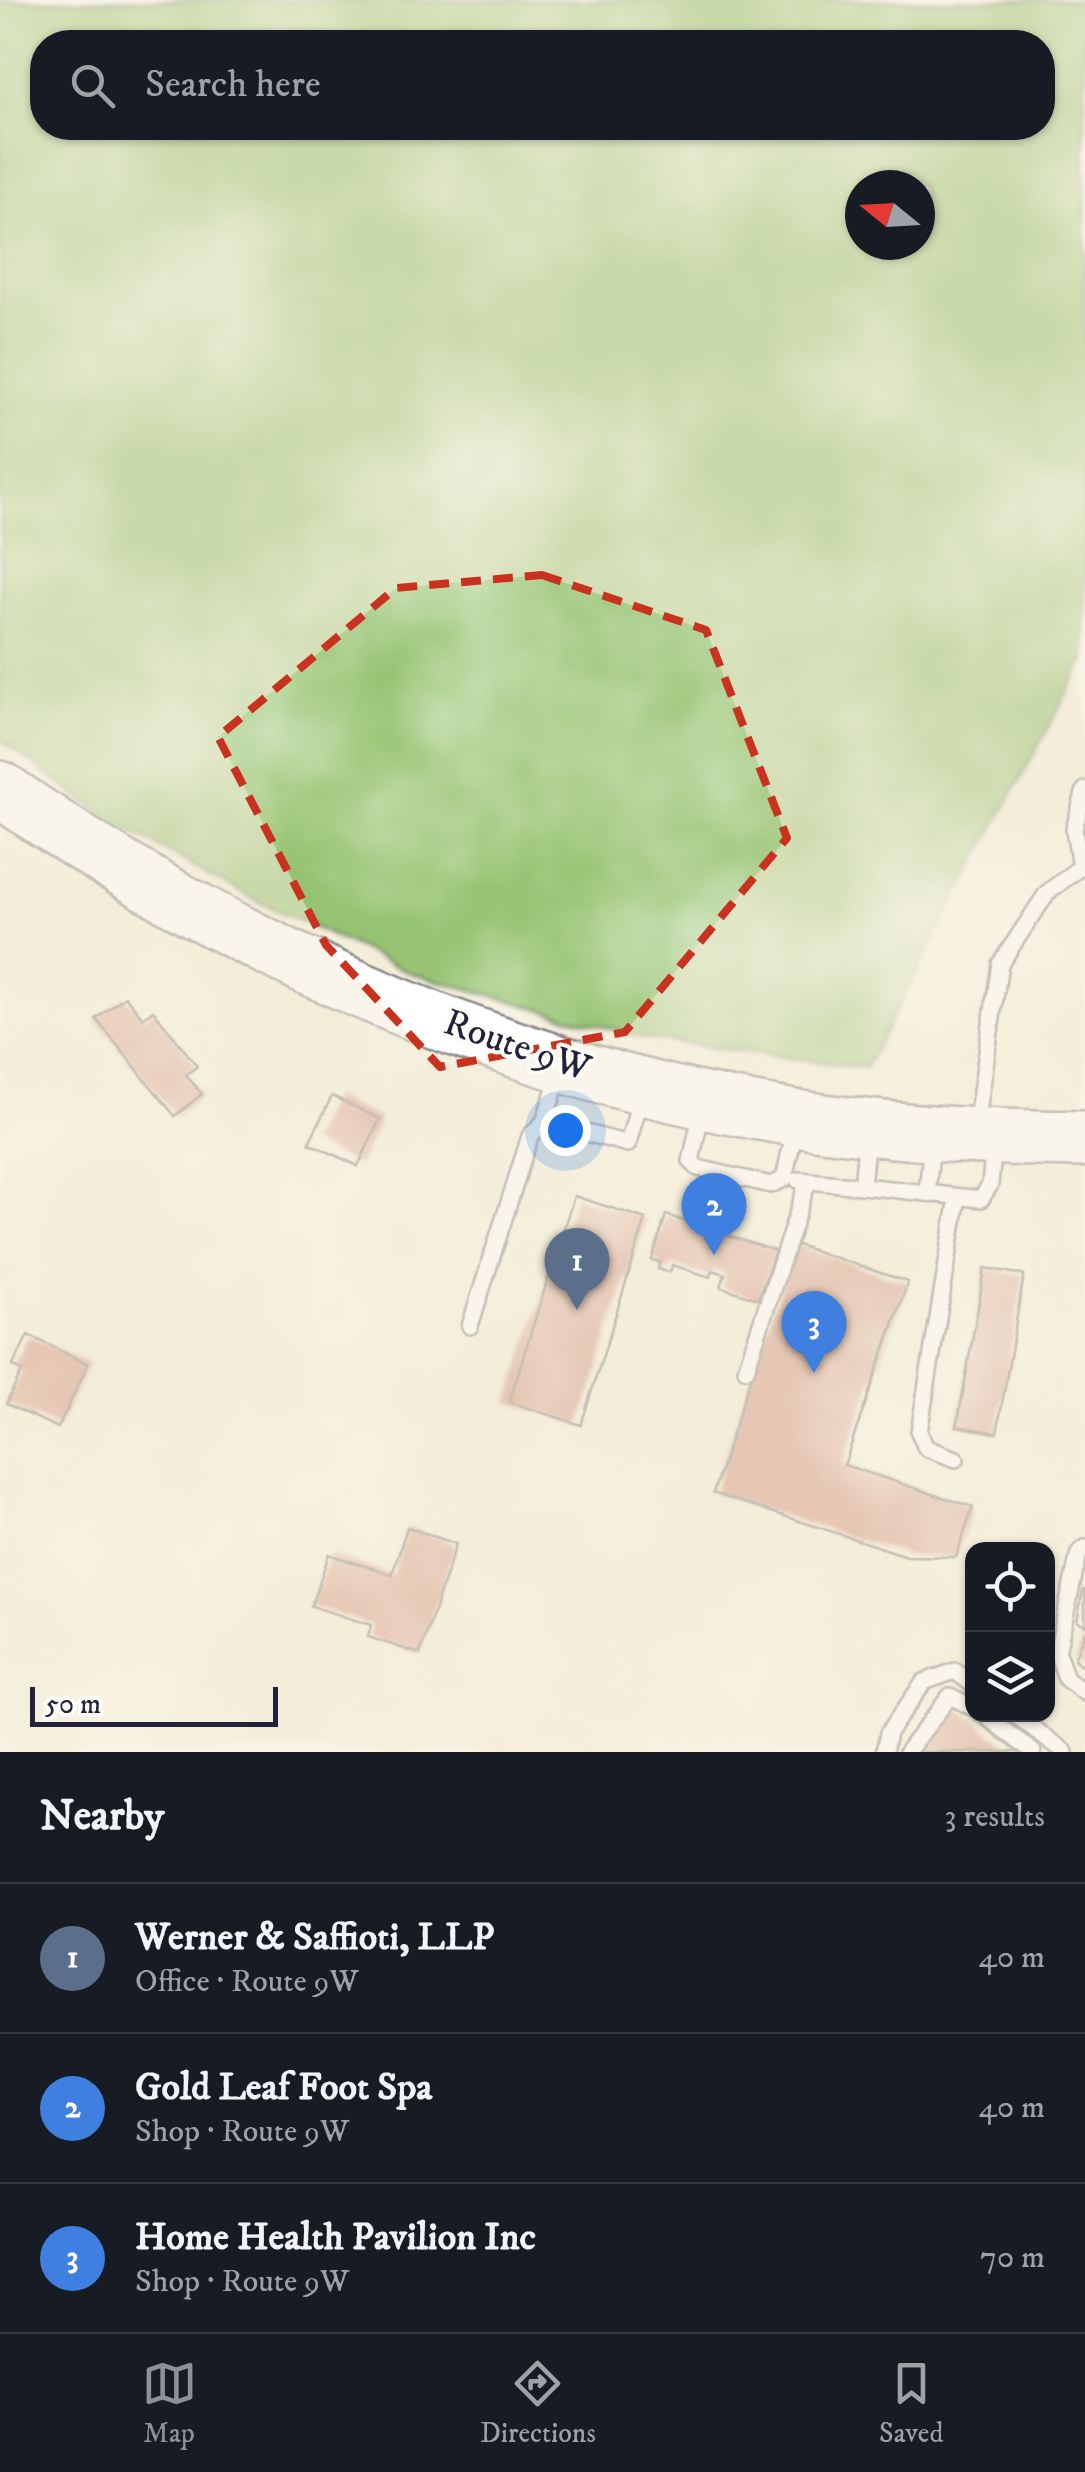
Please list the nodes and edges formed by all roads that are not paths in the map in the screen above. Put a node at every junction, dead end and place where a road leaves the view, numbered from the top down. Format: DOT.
graph roads {
  1 [pos="0,790"];
  2 [pos="1085,790"];
  3 [pos="1082,868"];
  4 [pos="562,1064"];
  5 [pos="644,1086"];
  6 [pos="704,1102"];
  7 [pos="798,1118"];
  8 [pos="544,1122"];
  9 [pos="868,1128"];
  10 [pos="968,1134"];
  11 [pos="1085,1139"];
  12 [pos="784,1179"];
  13 [pos="808,1181"];
  14 [pos="862,1186"];
  15 [pos="926,1193"];
  16 [pos="958,1196"];
  17 [pos="470,1326"];
  18 [pos="746,1369"];
  19 [pos="956,1459"];
  20 [pos="1085,1548"];
  21 [pos="965,1679"];
  22 [pos="1085,1693"];
  23 [pos="965,1704"];
  24 [pos="994,1722"];
  25 [pos="1025,1722"];
  26 [pos="884,1752"];
  27 [pos="907,1752"];
  28 [pos="1033,1752"];
  29 [pos="1065,1752"];
  1 -- 4 [label="highway, Route 9W"];
  2 -- 3 [label="lane"];
  3 -- 10 [label="lane"];
  4 -- 5 [label="highway, Route 9W"];
  4 -- 8 [label="lane"];
  5 -- 6 [label="highway, Route 9W"];
  5 -- 8 [label="lane"];
  6 -- 7 [label="highway, Route 9W"];
  6 -- 12 [label="lane"];
  7 -- 9 [label="highway, Route 9W"];
  7 -- 12 [label="lane"];
  8 -- 17 [label="lane"];
  9 -- 10 [label="highway, Route 9W"];
  9 -- 14 [label="lane"];
  10 -- 11 [label="highway, Route 9W"];
  10 -- 15 [label="lane"];
  10 -- 16 [label="lane"];
  12 -- 13 [label="lane"];
  13 -- 14 [label="lane"];
  13 -- 18 [label="lane"];
  14 -- 15 [label="lane"];
  15 -- 16 [label="lane"];
  16 -- 19 [label="lane"];
  20 -- 22 [label="lane"];
  21 -- 26 [label="lane"];
  23 -- 27 [label="lane"];
  24 -- 28 [label="lane"];
  25 -- 29 [label="lane"];
}
